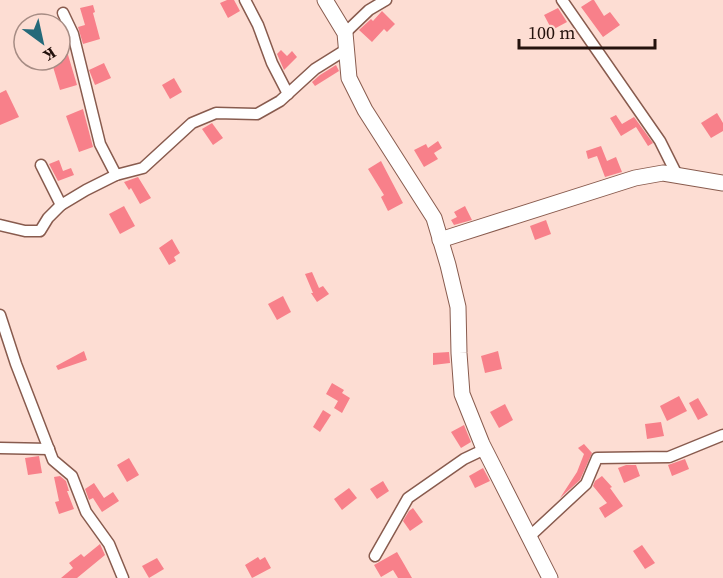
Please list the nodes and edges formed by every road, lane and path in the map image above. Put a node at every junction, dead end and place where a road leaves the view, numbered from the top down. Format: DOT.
graph roads {
  1 [pos="245,0"];
  2 [pos="326,0"];
  3 [pos="386,0"];
  4 [pos="562,0"];
  5 [pos="72,32"];
  6 [pos="345,33"];
  7 [pos="347,50"];
  8 [pos="288,94"];
  9 [pos="41,165"];
  10 [pos="116,175"];
  11 [pos="677,175"];
  12 [pos="723,183"];
  13 [pos="61,205"];
  14 [pos="0,225"];
  15 [pos="440,240"];
  16 [pos="0,315"];
  17 [pos="723,435"];
  18 [pos="0,448"];
  19 [pos="49,449"];
  20 [pos="485,449"];
  21 [pos="529,537"];
  22 [pos="375,556"];
  23 [pos="123,578"];
  24 [pos="550,578"];
  1 -- 8 [label="street"];
  2 -- 6 [label="street"];
  3 -- 6 [label="street"];
  4 -- 11 [label="street"];
  5 -- 10 [label="street"];
  6 -- 7 [label="street"];
  7 -- 8 [label="street"];
  7 -- 15 [label="street"];
  8 -- 10 [label="street"];
  9 -- 13 [label="street"];
  10 -- 13 [label="street"];
  11 -- 12 [label="street"];
  11 -- 15 [label="street"];
  13 -- 14 [label="street"];
  15 -- 20 [label="street"];
  16 -- 19 [label="street"];
  17 -- 21 [label="street"];
  18 -- 19 [label="street"];
  19 -- 23 [label="street"];
  20 -- 21 [label="street"];
  20 -- 22 [label="street"];
  21 -- 24 [label="street"];
}
